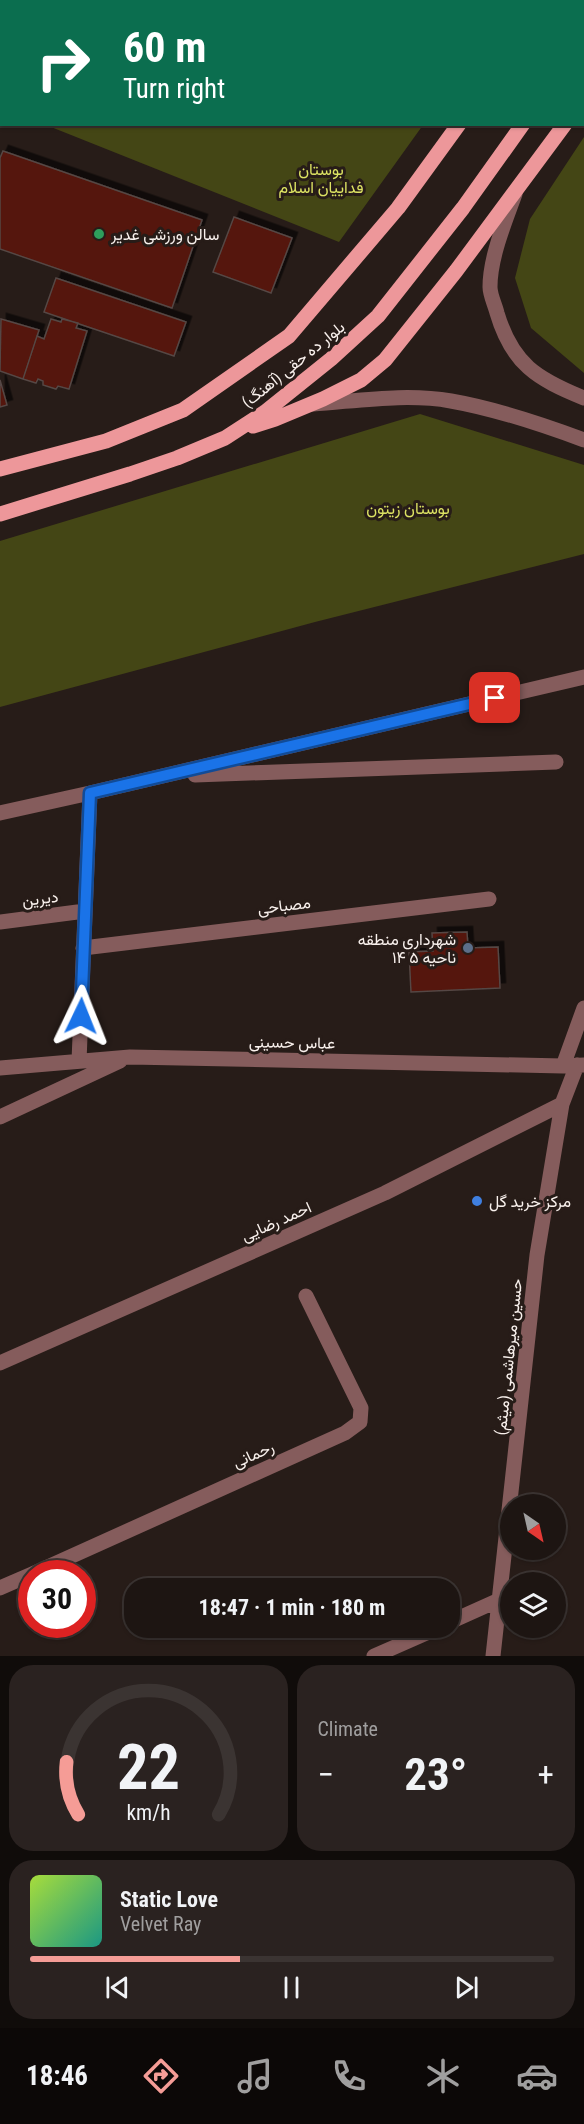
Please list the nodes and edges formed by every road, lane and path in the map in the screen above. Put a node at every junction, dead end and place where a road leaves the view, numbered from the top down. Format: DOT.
graph roads {
  1 [pos="458,126"];
  2 [pos="522,126"];
  3 [pos="564,126"];
  4 [pos="517,189"];
  5 [pos="584,398"];
  6 [pos="310,404"];
  7 [pos="238,430"];
  8 [pos="584,440"];
  9 [pos="0,469"];
  10 [pos="0,514"];
  11 [pos="584,677"];
  12 [pos="556,762"];
  13 [pos="159,777"];
  14 [pos="90,793"];
  15 [pos="0,813"];
  16 [pos="489,899"];
  17 [pos="85,910"];
  18 [pos="0,922"];
  19 [pos="83,948"];
  20 [pos="584,1008"];
  21 [pos="130,1057"];
  22 [pos="79,1061"];
  23 [pos="575,1065"];
  24 [pos="0,1068"];
  25 [pos="562,1104"];
  26 [pos="0,1117"];
  27 [pos="306,1296"];
  28 [pos="0,1363"];
  29 [pos="63,1560"];
  30 [pos="503,1572"];
  31 [pos="18,1580"];
  32 [pos="0,1588"];
  33 [pos="500,1600"];
  34 [pos="460,1618"];
  35 [pos="415,1638"];
  36 [pos="374,1656"];
  37 [pos="493,1656"];
  1 -- 9 [label="main road, بلوار ده حقی (آهنگ)"];
  2 -- 7 [label="main road, بلوار ده حقی (آهنگ)"];
  3 -- 4 [label="main road"];
  4 -- 5 [label="street"];
  4 -- 6 [label="main road"];
  6 -- 7 [label="main road"];
  6 -- 8 [label="street"];
  7 -- 10 [label="main road, بلوار ده حقی (آهنگ)"];
  11 -- 13 [label="street"];
  12 -- 13 [label="street"];
  13 -- 14 [label="street"];
  14 -- 15 [label="street"];
  14 -- 17 [label="street"];
  16 -- 19 [label="street, مصباحی"];
  17 -- 18 [label="street, دیرین"];
  17 -- 19 [label="street"];
  19 -- 22 [label="street"];
  20 -- 23 [label="street, حسین میرهاشمی (میثم)"];
  21 -- 22 [label="street, عباس حسینی"];
  21 -- 23 [label="street, عباس حسینی"];
  21 -- 26 [label="street"];
  22 -- 24 [label="street, عباس حسینی"];
  23 -- 25 [label="street, حسین میرهاشمی (میثم)"];
  25 -- 28 [label="street, احمد رضایی"];
  25 -- 30 [label="street, حسین میرهاشمی (میثم)"];
  27 -- 29 [label="street, رحمانی"];
  31 -- 32 [label="street, رحمانی"];
  33 -- 34 [label="street"];
  33 -- 37 [label="street, حسین میرهاشمی (میثم)"];
  35 -- 36 [label="street"];
}
